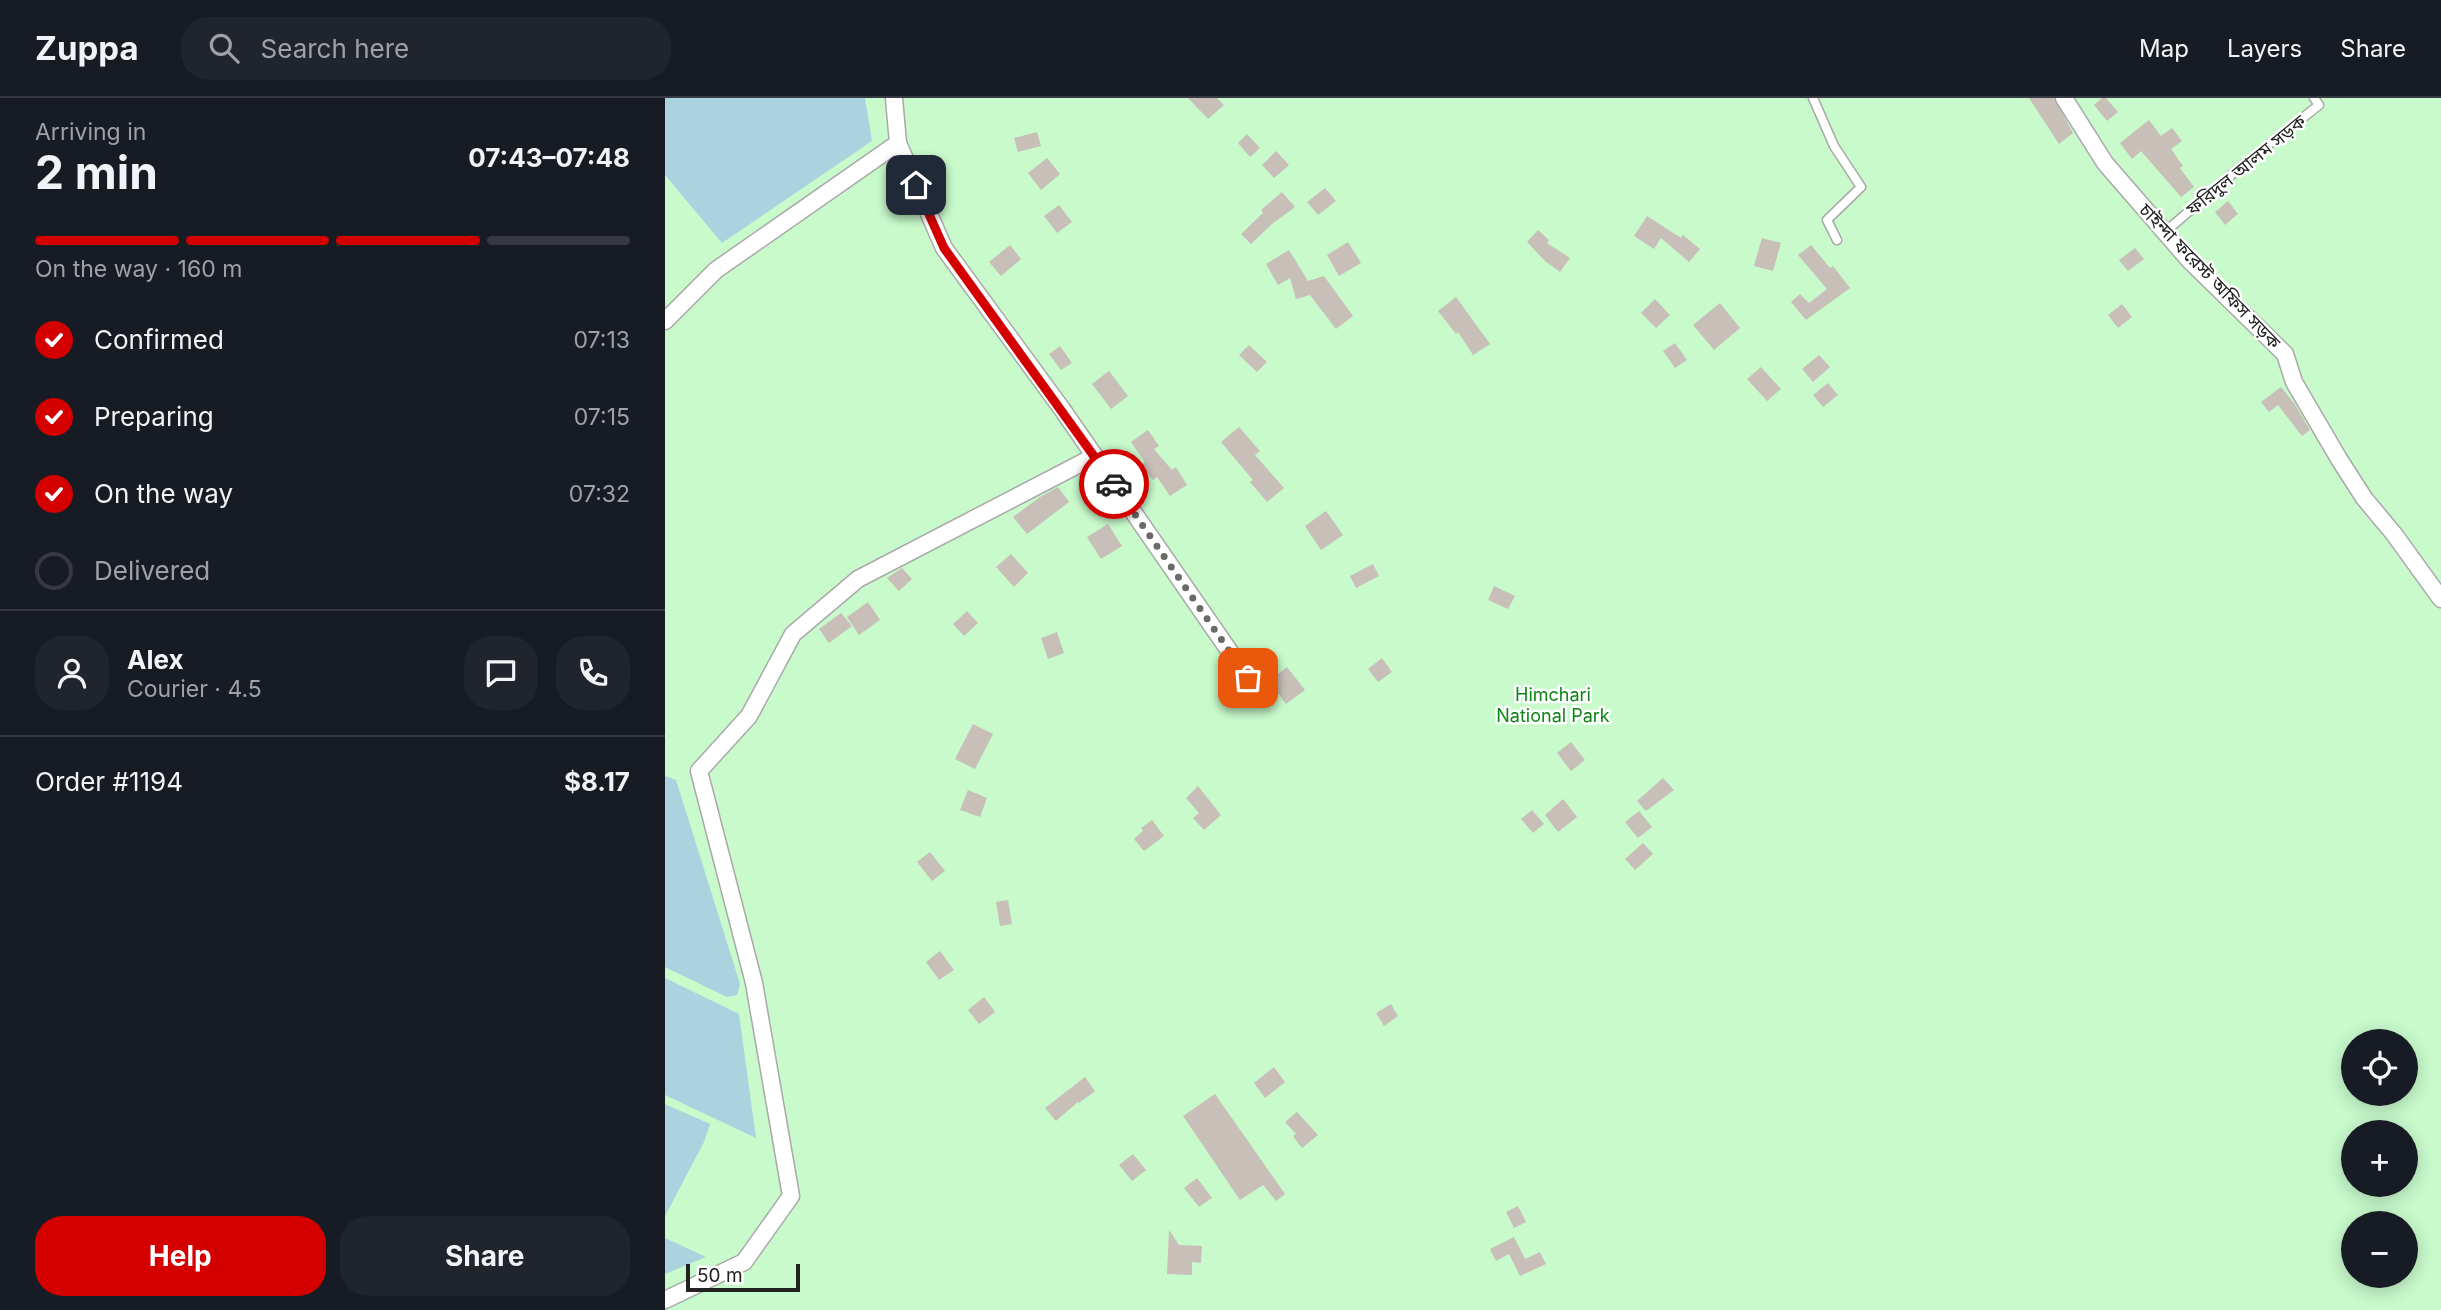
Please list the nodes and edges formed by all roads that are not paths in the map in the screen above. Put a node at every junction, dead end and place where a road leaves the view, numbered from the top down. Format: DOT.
graph roads {
  1 [pos="894,98"];
  2 [pos="1813,98"];
  3 [pos="2064,98"];
  4 [pos="2313,98"];
  5 [pos="898,143"];
  6 [pos="2165,232"];
  7 [pos="1837,240"];
  8 [pos="665,321"];
  9 [pos="1095,456"];
  10 [pos="2441,599"];
  11 [pos="1248,678"];
  12 [pos="665,1300"];
  1 -- 5 [label="street"];
  2 -- 7 [label="lane"];
  3 -- 6 [label="street, চাইন্দা ফরেস্ট অফিস সড়ক"];
  4 -- 6 [label="lane, ফরিদুল আলম সড়ক"];
  5 -- 8 [label="street"];
  5 -- 9 [label="street"];
  6 -- 10 [label="street, চাইন্দা ফরেস্ট অফিস সড়ক"];
  9 -- 11 [label="street"];
  9 -- 12 [label="street"];
}
